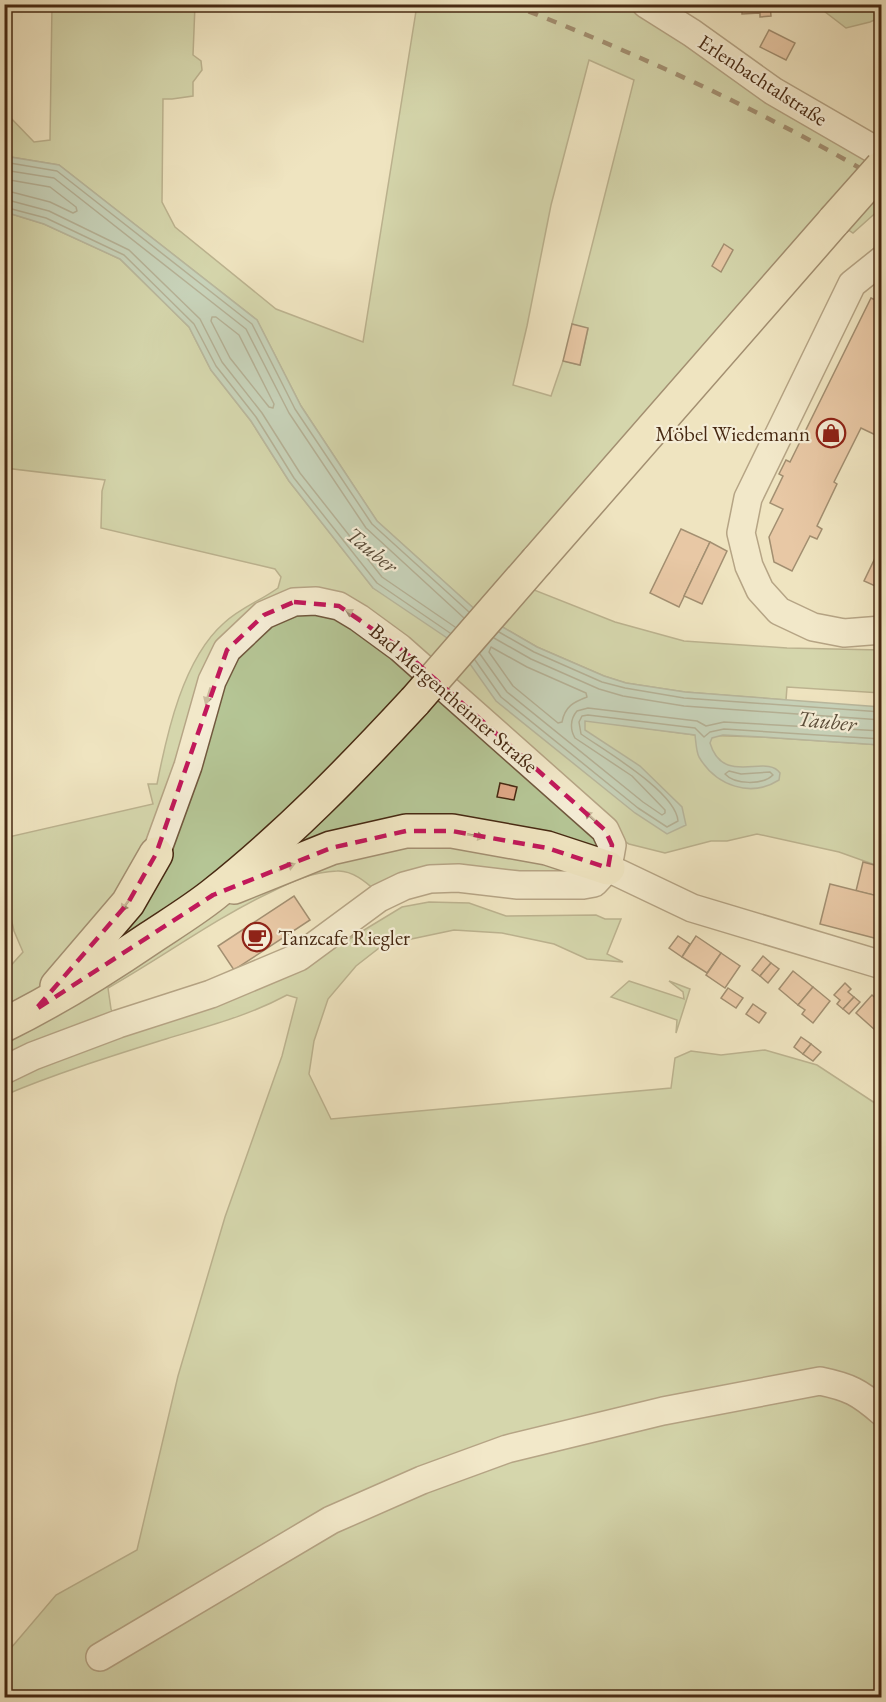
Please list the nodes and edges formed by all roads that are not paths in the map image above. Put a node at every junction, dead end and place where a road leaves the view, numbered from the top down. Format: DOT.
graph roads {
  1 [pos="646,4"];
  2 [pos="882,154"];
  3 [pos="882,167"];
  4 [pos="882,260"];
  5 [pos="882,630"];
  6 [pos="156,854"];
  7 [pos="608,868"];
  8 [pos="213,895"];
  9 [pos="882,965"];
  10 [pos="35,1010"];
  11 [pos="4,1025"];
  12 [pos="4,1071"];
  13 [pos="882,1412"];
  14 [pos="100,1657"];
  1 -- 2 [label="street, Erlenbachtalstraße"];
  3 -- 8 [label="main road, bridge"];
  4 -- 5 [label="street"];
  7 -- 6 [label="street, Bad Mergentheimer Straße, one-way"];
  6 -- 10 [label="main road, one-way"];
  8 -- 7 [label="main road, one-way"];
  7 -- 9 [label="street"];
  7 -- 12 [label="street"];
  8 -- 10 [label="main road"];
  10 -- 11 [label="main road"];
  13 -- 14 [label="street"];
}
